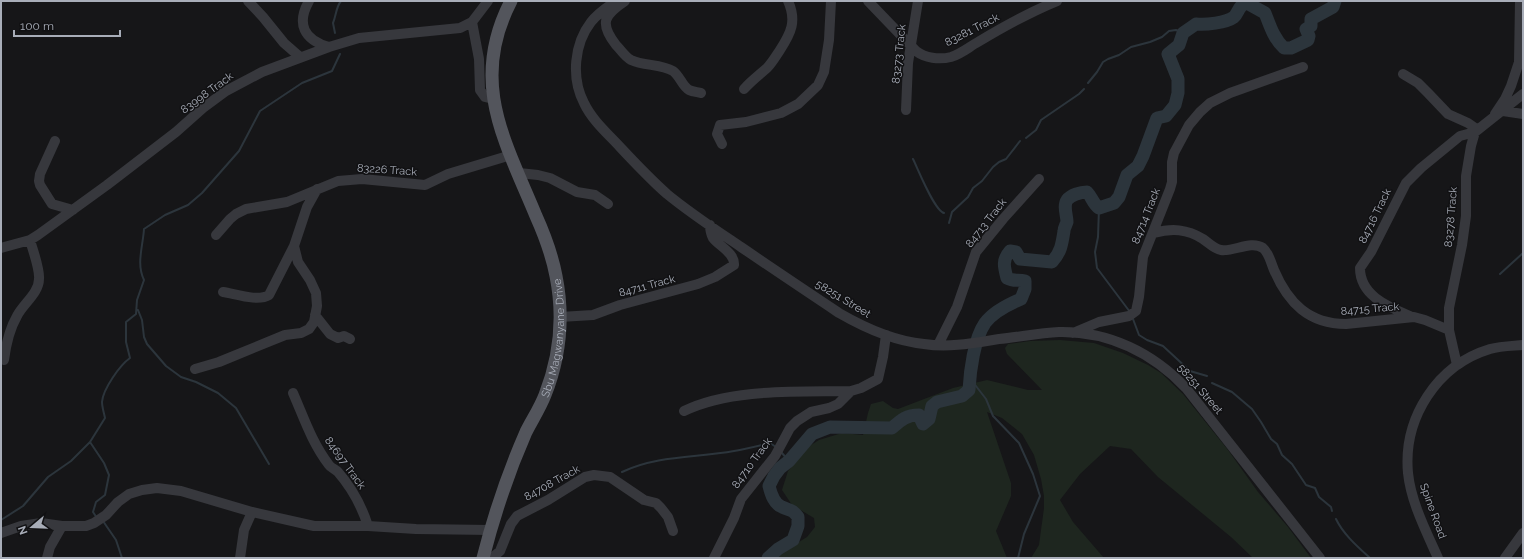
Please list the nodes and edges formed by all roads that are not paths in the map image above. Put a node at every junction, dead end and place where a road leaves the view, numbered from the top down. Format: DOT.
graph roads {
  1 [pos="248,1"];
  2 [pos="309,1"];
  3 [pos="488,1"];
  4 [pos="511,1"];
  5 [pos="616,1"];
  6 [pos="625,1"];
  7 [pos="788,1"];
  8 [pos="831,1"];
  9 [pos="868,1"];
  10 [pos="918,1"];
  11 [pos="1057,1"];
  12 [pos="1520,1"];
  13 [pos="475,19"];
  14 [pos="910,45"];
  15 [pos="328,47"];
  16 [pos="300,57"];
  17 [pos="1303,66"];
  18 [pos="1403,74"];
  19 [pos="744,89"];
  20 [pos="701,93"];
  21 [pos="1523,94"];
  22 [pos="493,99"];
  23 [pos="906,110"];
  24 [pos="1503,111"];
  25 [pos="1523,114"];
  26 [pos="1493,118"];
  27 [pos="1477,131"];
  28 [pos="54,141"];
  29 [pos="722,144"];
  30 [pos="511,155"];
  31 [pos="519,173"];
  32 [pos="1039,179"];
  33 [pos="317,189"];
  34 [pos="608,204"];
  35 [pos="73,210"];
  36 [pos="710,226"];
  37 [pos="1154,233"];
  38 [pos="216,236"];
  39 [pos="30,240"];
  40 [pos="294,246"];
  41 [pos="1,248"];
  42 [pos="223,292"];
  43 [pos="315,315"];
  44 [pos="560,317"];
  45 [pos="1414,317"];
  46 [pos="1449,330"];
  47 [pos="1073,333"];
  48 [pos="886,335"];
  49 [pos="350,339"];
  50 [pos="938,345"];
  51 [pos="1523,345"];
  52 [pos="4,360"];
  53 [pos="1457,365"];
  54 [pos="195,369"];
  55 [pos="851,391"];
  56 [pos="293,393"];
  57 [pos="684,411"];
  58 [pos="252,512"];
  59 [pos="62,526"];
  60 [pos="368,526"];
  61 [pos="491,530"];
  62 [pos="673,531"];
  63 [pos="1,533"];
  64 [pos="1523,533"];
  65 [pos="47,558"];
  66 [pos="240,558"];
  67 [pos="483,558"];
  68 [pos="492,558"];
  69 [pos="714,558"];
  70 [pos="1320,558"];
  71 [pos="1438,558"];
  72 [pos="1505,558"];
  1 -- 16 [label="street"];
  2 -- 15 [label="street"];
  3 -- 13 [label="street"];
  4 -- 22 [label="main road, Sbu Magwanyane Drive"];
  5 -- 36 [label="street, 58251 Street"];
  6 -- 20 [label="street"];
  7 -- 19 [label="street"];
  8 -- 29 [label="street"];
  9 -- 14 [label="street, 83281 Track"];
  10 -- 14 [label="street, 83273 Track"];
  11 -- 14 [label="street, 83281 Track"];
  12 -- 26 [label="street"];
  13 -- 15 [label="street, 83998 Track"];
  13 -- 22 [label="street"];
  14 -- 23 [label="street, 83273 Track"];
  15 -- 16 [label="street, 83998 Track"];
  16 -- 35 [label="street, 83998 Track"];
  17 -- 37 [label="street, 84714 Track"];
  18 -- 27 [label="street"];
  21 -- 24 [label="street"];
  22 -- 30 [label="main road, Sbu Magwanyane Drive"];
  24 -- 25 [label="street"];
  24 -- 26 [label="street"];
  26 -- 27 [label="street"];
  27 -- 45 [label="street, 84716 Track"];
  27 -- 46 [label="street, 83278 Track"];
  28 -- 35 [label="street"];
  30 -- 31 [label="main road, Sbu Magwanyane Drive"];
  30 -- 33 [label="street, 83226 Track"];
  31 -- 34 [label="street"];
  31 -- 44 [label="main road, Sbu Magwanyane Drive"];
  32 -- 50 [label="street, 84713 Track"];
  33 -- 38 [label="street, 83226 Track"];
  33 -- 40 [label="street"];
  35 -- 39 [label="street, 83998 Track"];
  36 -- 44 [label="street, 84711 Track"];
  36 -- 48 [label="street, 58251 Street"];
  37 -- 45 [label="street, 84715 Track"];
  37 -- 47 [label="street, 84714 Track"];
  39 -- 41 [label="street, 83998 Track"];
  39 -- 52 [label="street"];
  40 -- 42 [label="street"];
  40 -- 43 [label="street"];
  43 -- 49 [label="street"];
  43 -- 54 [label="street"];
  44 -- 61 [label="main road, Sbu Magwanyane Drive"];
  45 -- 46 [label="street, 84715 Track"];
  46 -- 53 [label="street, 83278 Track"];
  47 -- 50 [label="street, 58251 Street"];
  47 -- 70 [label="street, 58251 Street"];
  48 -- 50 [label="street, 58251 Street"];
  48 -- 55 [label="street"];
  51 -- 53 [label="street, Spine Road"];
  53 -- 71 [label="street, Spine Road"];
  55 -- 57 [label="street"];
  55 -- 69 [label="street, 84710 Track"];
  56 -- 60 [label="street, 84697 Track"];
  58 -- 59 [label="street"];
  58 -- 60 [label="street"];
  58 -- 66 [label="street"];
  59 -- 63 [label="street"];
  59 -- 65 [label="street"];
  60 -- 61 [label="street"];
  61 -- 67 [label="main road, Sbu Magwanyane Drive"];
  62 -- 68 [label="street, 84708 Track"];
  64 -- 72 [label="street"];
}
